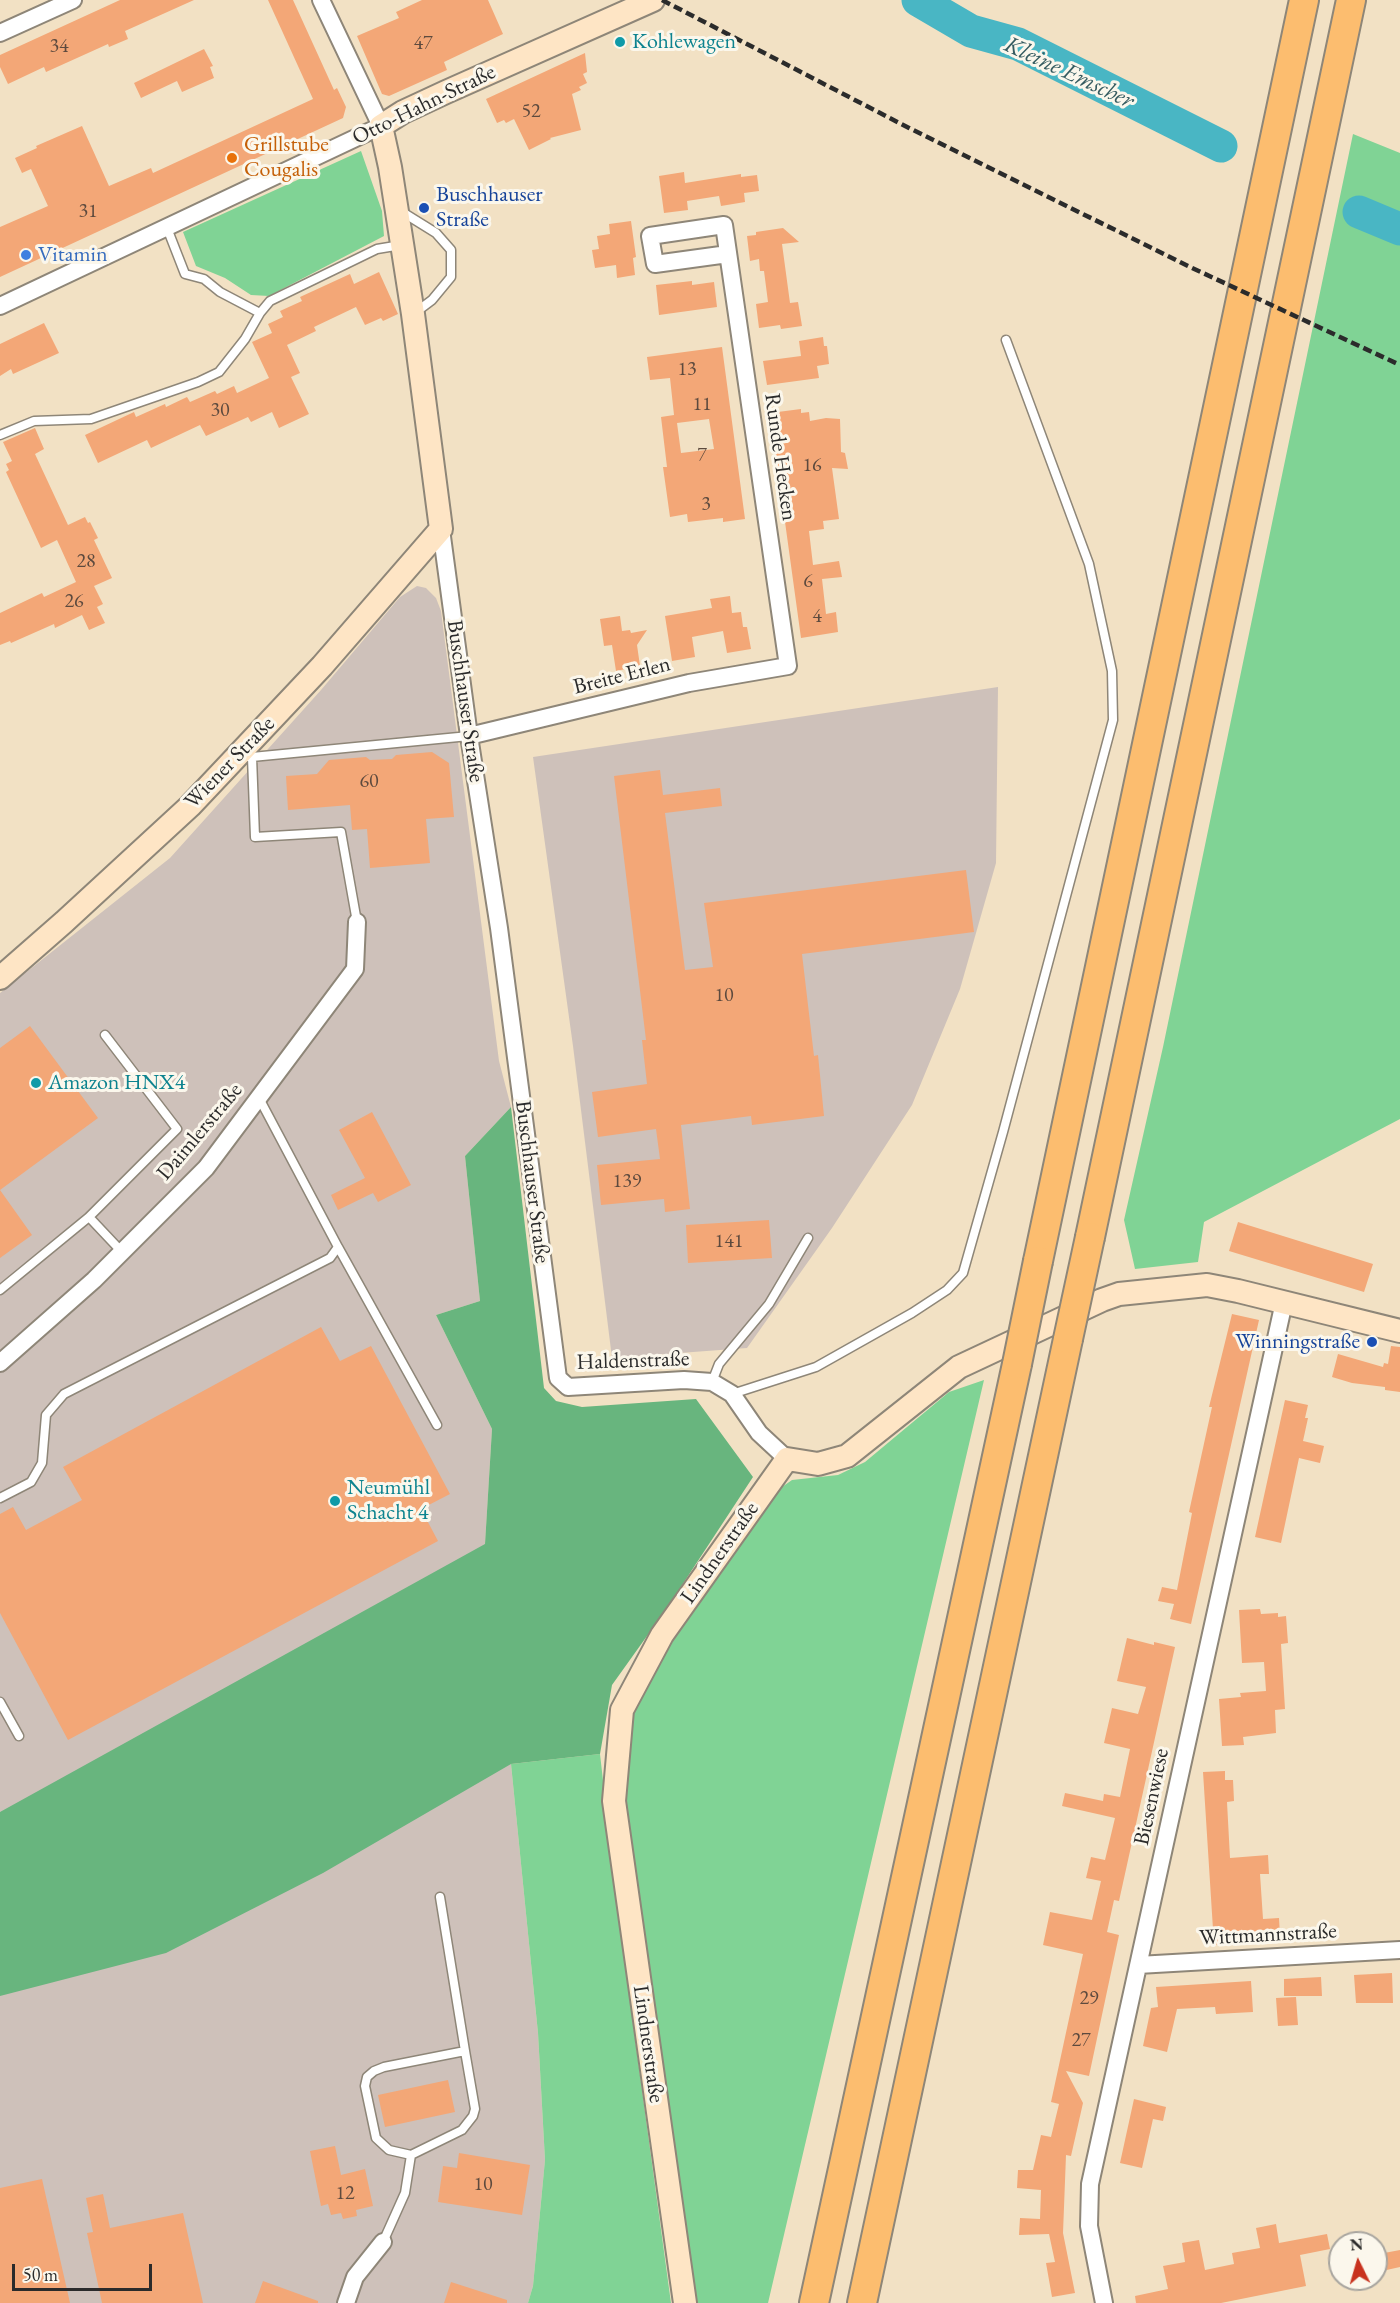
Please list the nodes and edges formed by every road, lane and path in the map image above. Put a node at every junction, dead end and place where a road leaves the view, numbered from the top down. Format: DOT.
graph roads {
  1 [pos="72,0"];
  2 [pos="321,0"];
  3 [pos="653,0"];
  4 [pos="1304,0"];
  5 [pos="1351,0"];
  6 [pos="0,33"];
  7 [pos="381,126"];
  8 [pos="397,208"];
  9 [pos="166,228"];
  10 [pos="402,245"];
  11 [pos="728,254"];
  12 [pos="0,306"];
  13 [pos="260,313"];
  14 [pos="413,314"];
  15 [pos="1006,340"];
  16 [pos="0,435"];
  17 [pos="441,529"];
  18 [pos="788,666"];
  19 [pos="469,736"];
  20 [pos="245,757"];
  21 [pos="357,922"];
  22 [pos="0,978"];
  23 [pos="105,1035"];
  24 [pos="259,1098"];
  25 [pos="89,1217"];
  26 [pos="808,1238"];
  27 [pos="338,1247"];
  28 [pos="122,1252"];
  29 [pos="0,1290"];
  30 [pos="1284,1302"];
  31 [pos="1400,1331"];
  32 [pos="0,1363"];
  33 [pos="558,1378"];
  34 [pos="712,1382"];
  35 [pos="732,1394"];
  36 [pos="437,1425"];
  37 [pos="787,1459"];
  38 [pos="0,1498"];
  39 [pos="0,1702"];
  40 [pos="19,1736"];
  41 [pos="440,1898"];
  42 [pos="1400,1950"];
  43 [pos="1138,1965"];
  44 [pos="465,2050"];
  45 [pos="411,2155"];
  46 [pos="383,2242"];
  47 [pos="346,2303"];
  48 [pos="685,2303"];
  49 [pos="814,2303"];
  50 [pos="862,2303"];
  51 [pos="1104,2303"];
  1 -- 6 [label="street"];
  2 -- 7 [label="street, Buschhauser Straße"];
  3 -- 7 [label="street, Otto-Hahn-Straße"];
  4 -- 49 [label="highway, bridge"];
  5 -- 50 [label="highway, bridge"];
  7 -- 8 [label="street, Buschhauser Straße"];
  7 -- 9 [label="street, Otto-Hahn-Straße"];
  8 -- 10 [label="street, Buschhauser Straße"];
  8 -- 14 [label="lane"];
  9 -- 12 [label="street, Otto-Hahn-Straße"];
  9 -- 13 [label="lane"];
  10 -- 13 [label="lane"];
  10 -- 14 [label="street, Buschhauser Straße"];
  11 -- 18 [label="street, Runde Hecken"];
  13 -- 16 [label="lane"];
  14 -- 17 [label="street, Buschhauser Straße"];
  15 -- 35 [label="lane"];
  17 -- 19 [label="street, Buschhauser Straße"];
  17 -- 20 [label="street, Wiener Straße"];
  18 -- 19 [label="street, Breite Erlen"];
  19 -- 20 [label="lane"];
  19 -- 33 [label="street, Buschhauser Straße"];
  20 -- 21 [label="lane"];
  20 -- 22 [label="street, Wiener Straße"];
  21 -- 24 [label="street, Daimlerstraße"];
  23 -- 25 [label="lane"];
  24 -- 27 [label="lane"];
  24 -- 28 [label="street, Daimlerstraße"];
  25 -- 28 [label="lane"];
  25 -- 29 [label="lane"];
  26 -- 34 [label="lane"];
  27 -- 36 [label="lane"];
  27 -- 38 [label="lane"];
  28 -- 32 [label="street, Daimlerstraße"];
  30 -- 31 [label="street"];
  30 -- 37 [label="street"];
  30 -- 43 [label="street, Biesenwiese"];
  33 -- 34 [label="street, Haldenstraße"];
  34 -- 35 [label="street, Haldenstraße"];
  35 -- 37 [label="street, Haldenstraße"];
  37 -- 48 [label="street, Lindnerstraße"];
  39 -- 40 [label="lane"];
  41 -- 44 [label="lane"];
  42 -- 43 [label="street, Wittmannstraße"];
  43 -- 51 [label="street, Biesenwiese"];
  44 -- 45 [label="lane"];
  44 -- 45 [label="lane"];
  45 -- 46 [label="lane"];
  46 -- 47 [label="street"];
}
